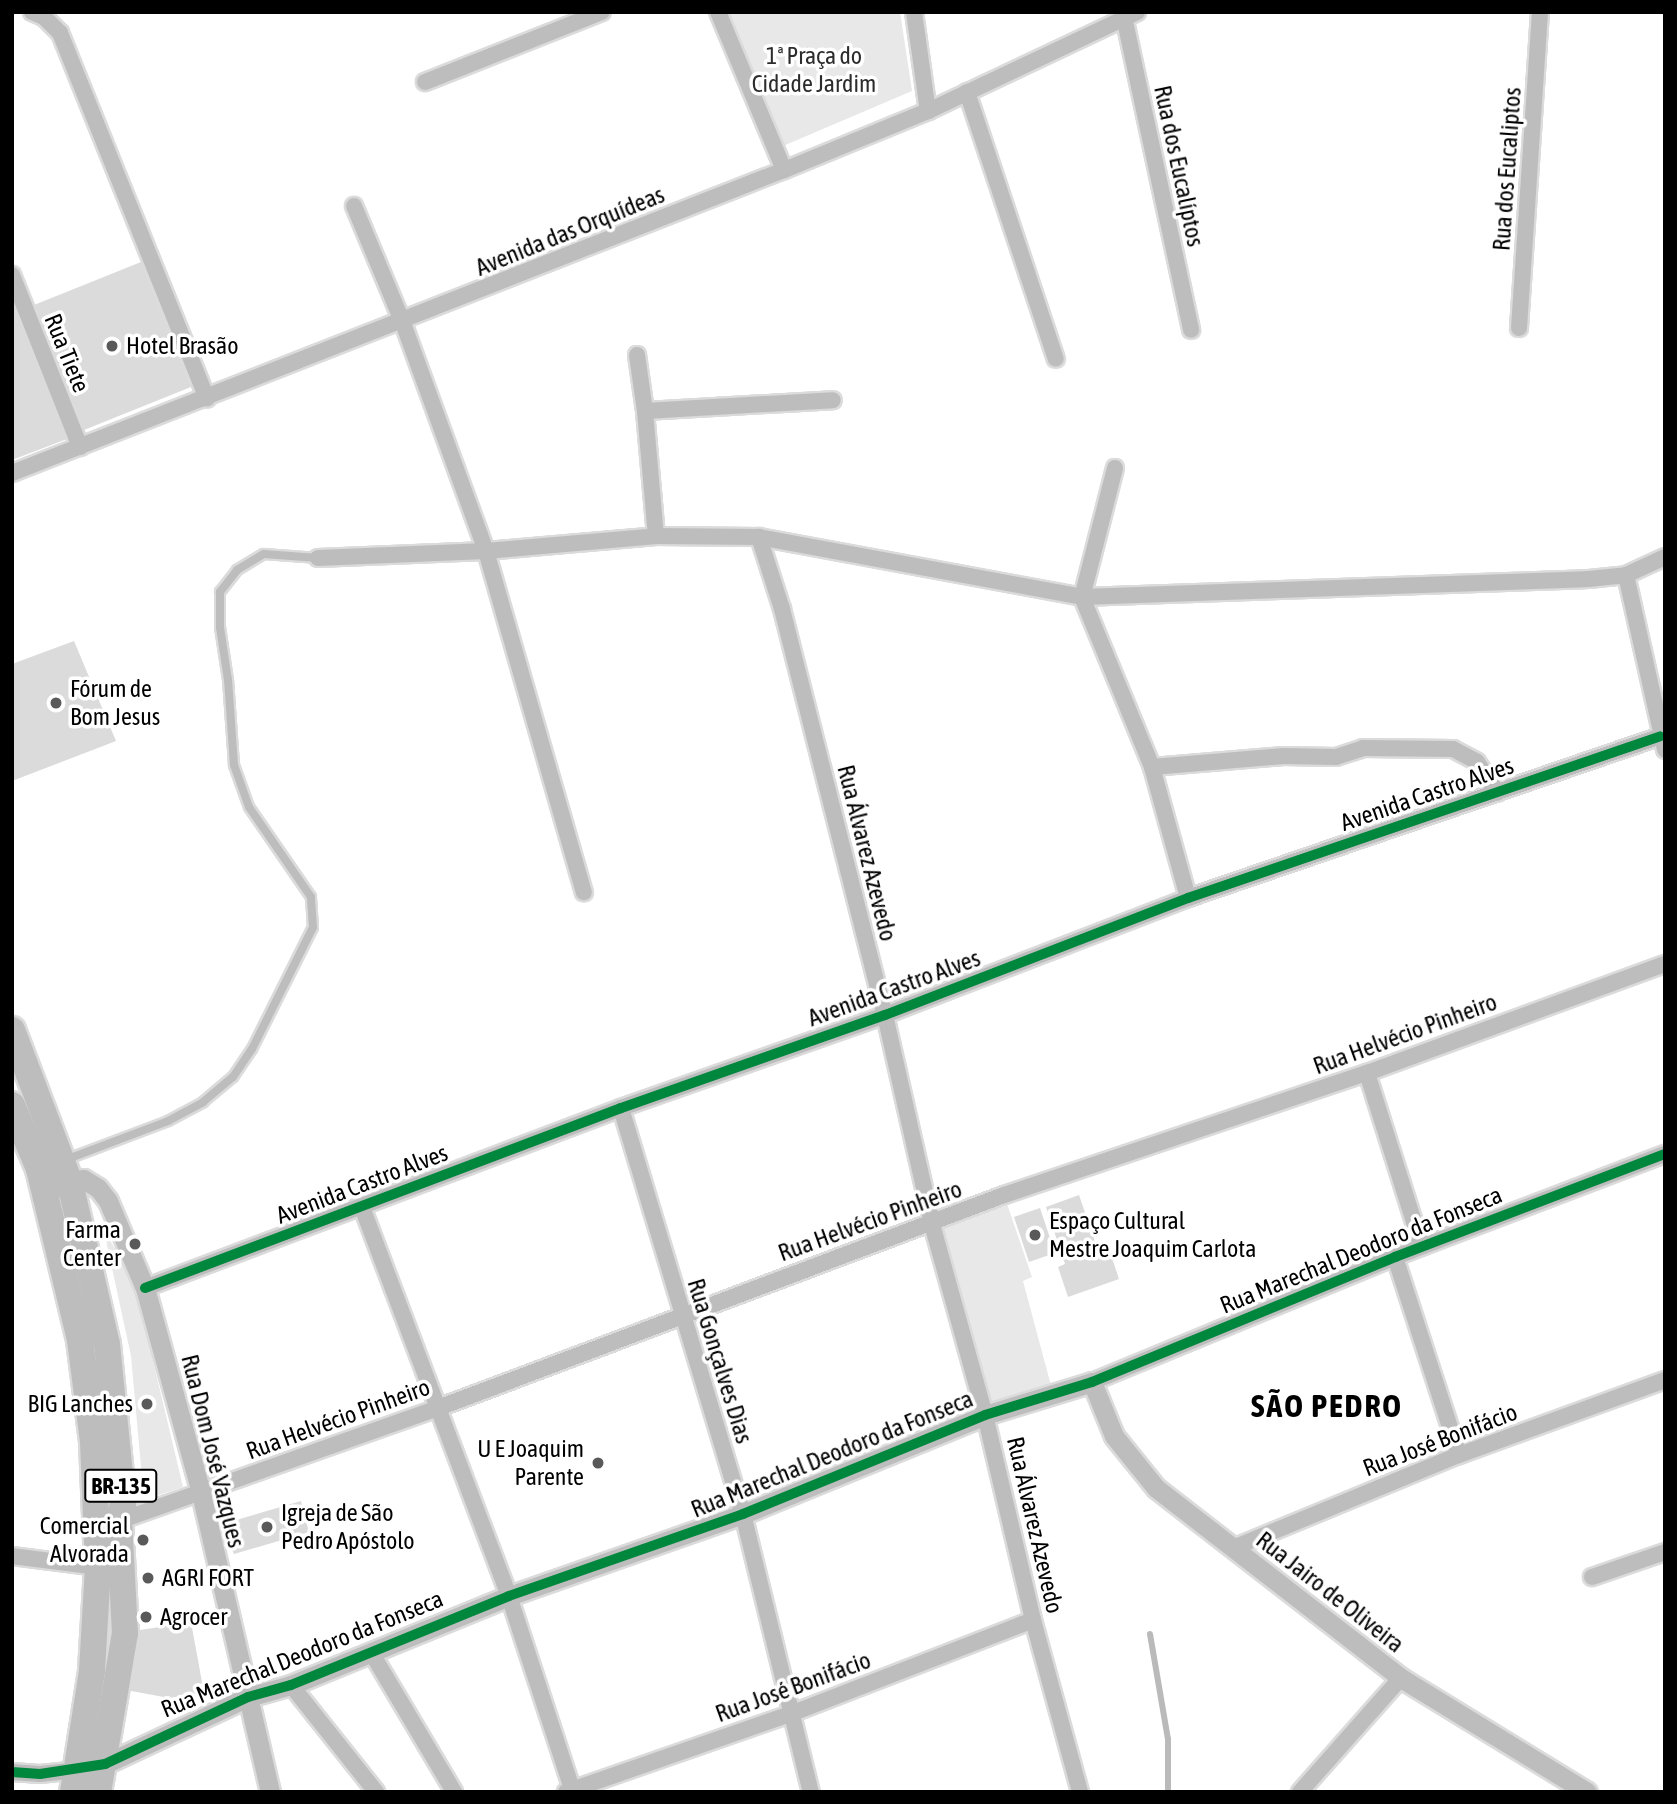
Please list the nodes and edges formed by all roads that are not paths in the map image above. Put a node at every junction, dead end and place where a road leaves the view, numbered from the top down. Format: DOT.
graph roads {
  1 [pos="32,12"];
  2 [pos="602,12"];
  3 [pos="718,12"];
  4 [pos="914,12"];
  5 [pos="1540,12"];
  6 [pos="1128,14"];
  7 [pos="425,82"];
  8 [pos="967,92"];
  9 [pos="928,111"];
  10 [pos="784,170"];
  11 [pos="354,206"];
  12 [pos="12,275"];
  13 [pos="402,323"];
  14 [pos="1519,328"];
  15 [pos="1191,330"];
  16 [pos="637,355"];
  17 [pos="1056,359"];
  18 [pos="207,399"];
  19 [pos="833,400"];
  20 [pos="645,411"];
  21 [pos="80,447"];
  22 [pos="1115,468"];
  23 [pos="12,473"];
  24 [pos="656,536"];
  25 [pos="759,537"];
  26 [pos="486,551"];
  27 [pos="1665,556"];
  28 [pos="318,558"];
  29 [pos="1626,575"];
  30 [pos="1082,597"];
  31 [pos="1662,743"];
  32 [pos="1152,767"];
  33 [pos="1498,793"];
  34 [pos="584,892"];
  35 [pos="1188,898"];
  36 [pos="1665,964"];
  37 [pos="885,1015"];
  38 [pos="12,1030"];
  39 [pos="18,1062"];
  40 [pos="1367,1073"];
  41 [pos="12,1105"];
  42 [pos="621,1108"];
  43 [pos="1665,1154"];
  44 [pos="54,1176"];
  45 [pos="362,1207"];
  46 [pos="932,1224"];
  47 [pos="1422,1247"];
  48 [pos="1395,1258"];
  49 [pos="145,1288"];
  50 [pos="681,1315"];
  51 [pos="1665,1380"];
  52 [pos="1092,1382"];
  53 [pos="438,1408"];
  54 [pos="985,1415"];
  55 [pos="1459,1455"];
  56 [pos="201,1493"];
  57 [pos="743,1514"];
  58 [pos="119,1519"];
  59 [pos="99,1539"];
  60 [pos="1233,1548"];
  61 [pos="1665,1552"];
  62 [pos="12,1556"];
  63 [pos="99,1567"];
  64 [pos="1592,1577"];
  65 [pos="509,1596"];
  66 [pos="1033,1620"];
  67 [pos="371,1652"];
  68 [pos="1401,1678"];
  69 [pos="291,1685"];
  70 [pos="248,1697"];
  71 [pos="793,1713"];
  72 [pos="105,1764"];
  73 [pos="12,1772"];
  74 [pos="75,1781"];
  75 [pos="570,1791"];
  76 [pos="98,1792"];
  77 [pos="270,1792"];
  78 [pos="376,1792"];
  79 [pos="454,1792"];
  80 [pos="811,1792"];
  81 [pos="1080,1792"];
  82 [pos="1300,1792"];
  83 [pos="1587,1792"];
  1 -- 18 [label="street"];
  2 -- 7 [label="street"];
  3 -- 10 [label="street"];
  4 -- 9 [label="street"];
  5 -- 14 [label="street, Rua dos Eucaliptos"];
  6 -- 8 [label="street, Avenida das Orquídeas"];
  6 -- 15 [label="street, Rua dos Eucalíptos"];
  8 -- 9 [label="street, Avenida das Orquídeas"];
  8 -- 17 [label="street"];
  9 -- 10 [label="street, Avenida das Orquídeas"];
  10 -- 13 [label="street, Avenida das Orquídeas"];
  11 -- 13 [label="street"];
  12 -- 21 [label="street, Rua Tiete"];
  13 -- 18 [label="street, Avenida das Orquídeas"];
  13 -- 26 [label="street"];
  16 -- 20 [label="street"];
  18 -- 21 [label="street, Avenida das Orquídeas"];
  19 -- 20 [label="street"];
  20 -- 24 [label="street"];
  21 -- 23 [label="street, Avenida das Orquídeas"];
  22 -- 30 [label="street"];
  24 -- 25 [label="street"];
  24 -- 26 [label="street"];
  25 -- 30 [label="street"];
  25 -- 37 [label="street, Rua Álvarez Azevedo"];
  26 -- 28 [label="street"];
  26 -- 34 [label="street"];
  27 -- 29 [label="street"];
  28 -- 44 [label="lane"];
  29 -- 30 [label="street"];
  29 -- 31 [label="street"];
  30 -- 32 [label="street"];
  31 -- 33 [label="street, Avenida Castro Alves"];
  32 -- 33 [label="street"];
  32 -- 35 [label="street"];
  33 -- 35 [label="street, Avenida Castro Alves"];
  35 -- 37 [label="street, Avenida Castro Alves"];
  36 -- 40 [label="street, Rua Helvécio Pinheiro"];
  37 -- 42 [label="street, Avenida Castro Alves"];
  37 -- 46 [label="street, Rua Álvarez Azevedo"];
  38 -- 39 [label="highway, BR-135"];
  39 -- 44 [label="highway, BR-135"];
  40 -- 46 [label="street, Rua Helvécio Pinheiro"];
  40 -- 47 [label="street"];
  41 -- 44 [label="highway, BR-135"];
  42 -- 45 [label="street, Avenida Castro Alves"];
  42 -- 50 [label="street, Rua Gonçalves Dias"];
  43 -- 47 [label="street, Rua Marechal Deodoro da Fonseca"];
  44 -- 49 [label="street, Rua Dom José Vazques"];
  44 -- 58 [label="highway, BR-135"];
  44 -- 59 [label="highway, BR-135"];
  45 -- 49 [label="street, Avenida Castro Alves"];
  45 -- 53 [label="street"];
  46 -- 50 [label="street, Rua Helvécio Pinheiro"];
  46 -- 54 [label="street, Rua Álvarez Azevedo"];
  47 -- 48 [label="street, Rua Marechal Deodoro da Fonseca"];
  48 -- 52 [label="street, Rua Marechal Deodoro da Fonseca"];
  48 -- 55 [label="street"];
  49 -- 56 [label="street, Rua Dom José Vazques"];
  50 -- 53 [label="street, Rua Helvécio Pinheiro"];
  50 -- 57 [label="street, Rua Gonçalves Dias"];
  51 -- 55 [label="street, Rua José Bonifácio"];
  52 -- 54 [label="street, Rua Marechal Deodoro da Fonseca"];
  52 -- 60 [label="street, Rua Jairo de Oliveira"];
  53 -- 56 [label="street, Rua Helvécio Pinheiro"];
  53 -- 65 [label="street"];
  54 -- 57 [label="street, Rua Marechal Deodoro da Fonseca"];
  54 -- 66 [label="street, Rua Álvarez Azevedo"];
  55 -- 60 [label="street, Rua José Bonifácio"];
  56 -- 58 [label="street, Rua Helvécio Pinheiro"];
  56 -- 70 [label="street, Rua Dom José Vazques"];
  57 -- 65 [label="street, Rua Marechal Deodoro da Fonseca"];
  57 -- 71 [label="street, Rua Gonçalves Dias"];
  58 -- 59 [label="street, Rua Helvécio Pinheiro"];
  58 -- 72 [label="highway, BR-135"];
  59 -- 63 [label="highway, BR-135"];
  60 -- 68 [label="street, Rua Jairo de Oliveira"];
  61 -- 64 [label="street"];
  62 -- 63 [label="street"];
  63 -- 74 [label="highway, BR-135"];
  65 -- 67 [label="street, Rua Marechal Deodoro da Fonseca"];
  65 -- 75 [label="street"];
  66 -- 71 [label="street, Rua José Bonifácio"];
  66 -- 81 [label="street, Rua Álvarez Azevedo"];
  67 -- 69 [label="street, Rua Marechal Deodoro da Fonseca"];
  67 -- 79 [label="street"];
  68 -- 82 [label="street"];
  68 -- 83 [label="street, Rua Jairo de Oliveira"];
  69 -- 70 [label="street, Rua Marechal Deodoro da Fonseca"];
  69 -- 78 [label="street"];
  70 -- 72 [label="street, Rua Marechal Deodoro da Fonseca"];
  70 -- 77 [label="street, Rua Dom José Vazques"];
  71 -- 75 [label="street, Rua José Bonifácio"];
  71 -- 80 [label="street, Rua Gonçalves Dias"];
  72 -- 74 [label="street, Rua Marechal Deodoro da Fonseca"];
  72 -- 76 [label="highway, BR-135"];
  73 -- 74 [label="street, Rua Marechal Deodoro da Fonseca"];
}
